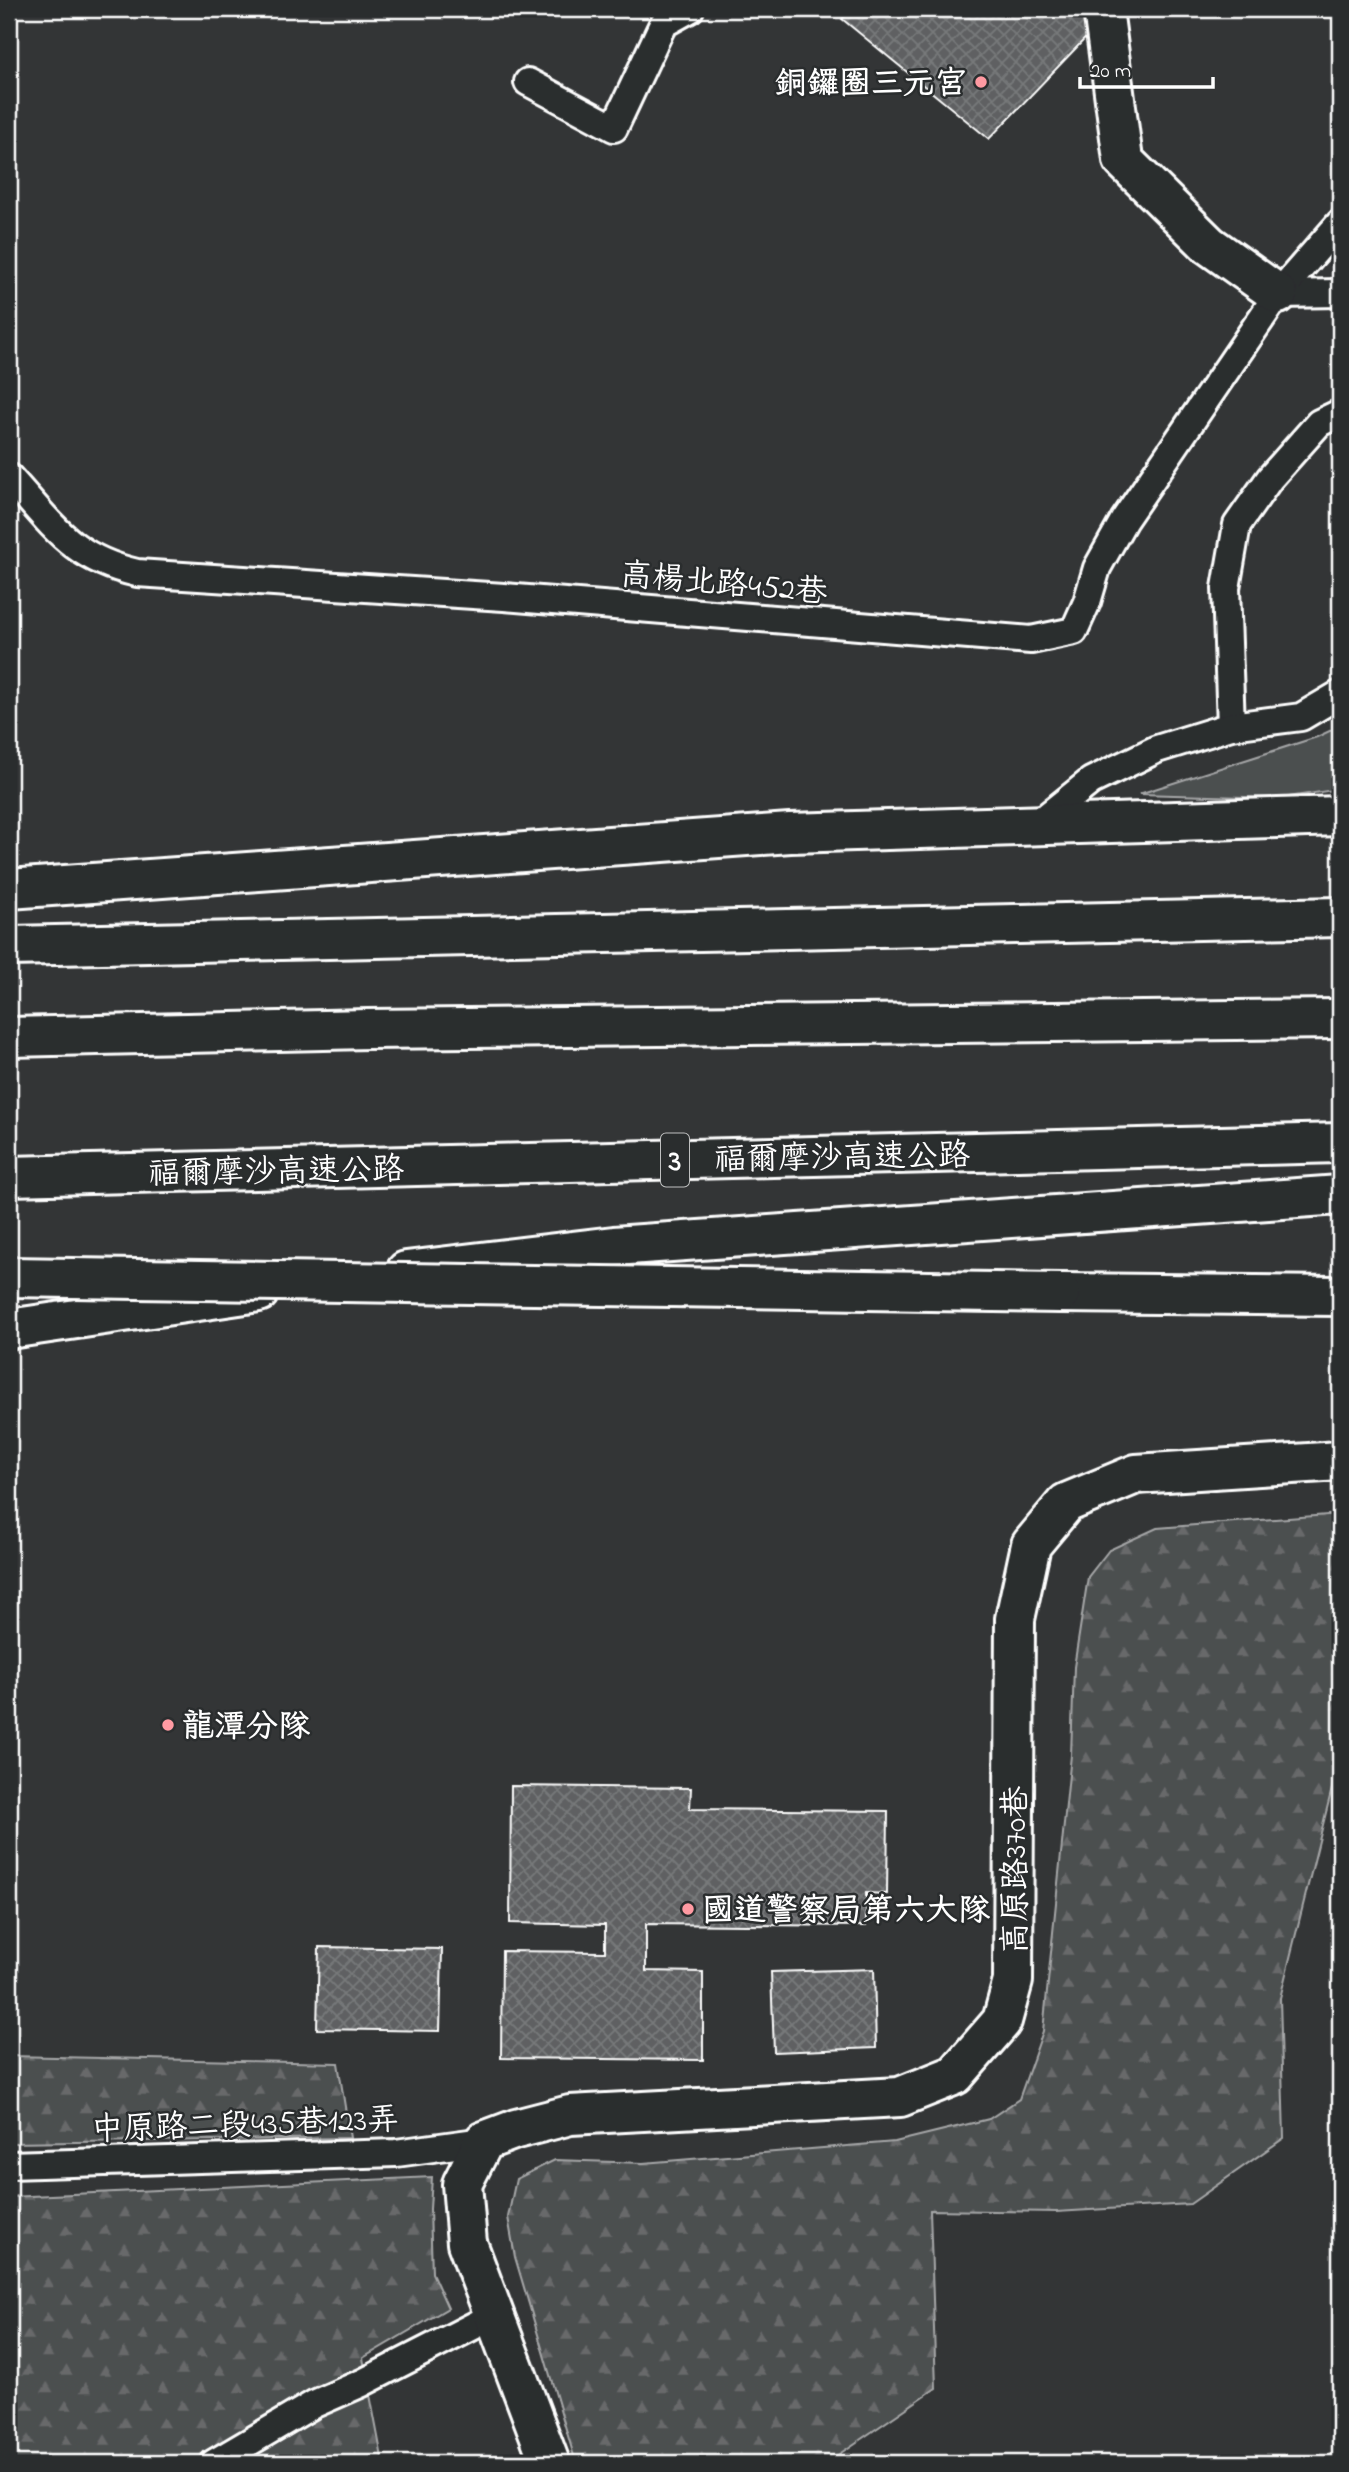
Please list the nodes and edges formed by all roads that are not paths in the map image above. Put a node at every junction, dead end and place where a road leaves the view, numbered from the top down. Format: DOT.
graph roads {
  1 [pos="690,9"];
  2 [pos="1103,9"];
  3 [pos="528,82"];
  4 [pos="1340,223"];
  5 [pos="1340,293"];
  6 [pos="1278,294"];
  7 [pos="1340,413"];
  8 [pos="9,477"];
  9 [pos="1340,694"];
  10 [pos="1231,726"];
  11 [pos="1340,816"];
  12 [pos="1035,826"];
  13 [pos="9,888"];
  14 [pos="1340,917"];
  15 [pos="9,946"];
  16 [pos="1340,1019"];
  17 [pos="9,1037"];
  18 [pos="1340,1143"];
  19 [pos="9,1176"];
  20 [pos="1340,1195"];
  21 [pos="9,1277"];
  22 [pos="1340,1296"];
  23 [pos="9,1329"];
  24 [pos="1340,1461"];
  25 [pos="484,2141"];
  26 [pos="9,2165"];
  27 [pos="495,2315"];
  28 [pos="214,2463"];
  29 [pos="550,2463"];
  1 -- 3 [label="lane"];
  2 -- 6 [label="main road"];
  4 -- 6 [label="lane"];
  5 -- 6 [label="lane"];
  6 -- 8 [label="lane, 高楊北路452巷"];
  7 -- 10 [label="lane"];
  9 -- 10 [label="lane"];
  10 -- 12 [label="lane"];
  11 -- 12 [label="main road"];
  12 -- 13 [label="main road"];
  14 -- 15 [label="main road"];
  16 -- 17 [label="main road"];
  18 -- 19 [label="main road, 福爾摩沙高速公路 / 3"];
  20 -- 23 [label="main road"];
  21 -- 22 [label="main road, bridge"];
  24 -- 25 [label="main road, 高原路370巷"];
  25 -- 26 [label="lane, 中原路二段435巷123弄"];
  25 -- 27 [label="main road"];
  27 -- 28 [label="lane"];
  27 -- 29 [label="main road"];
}
